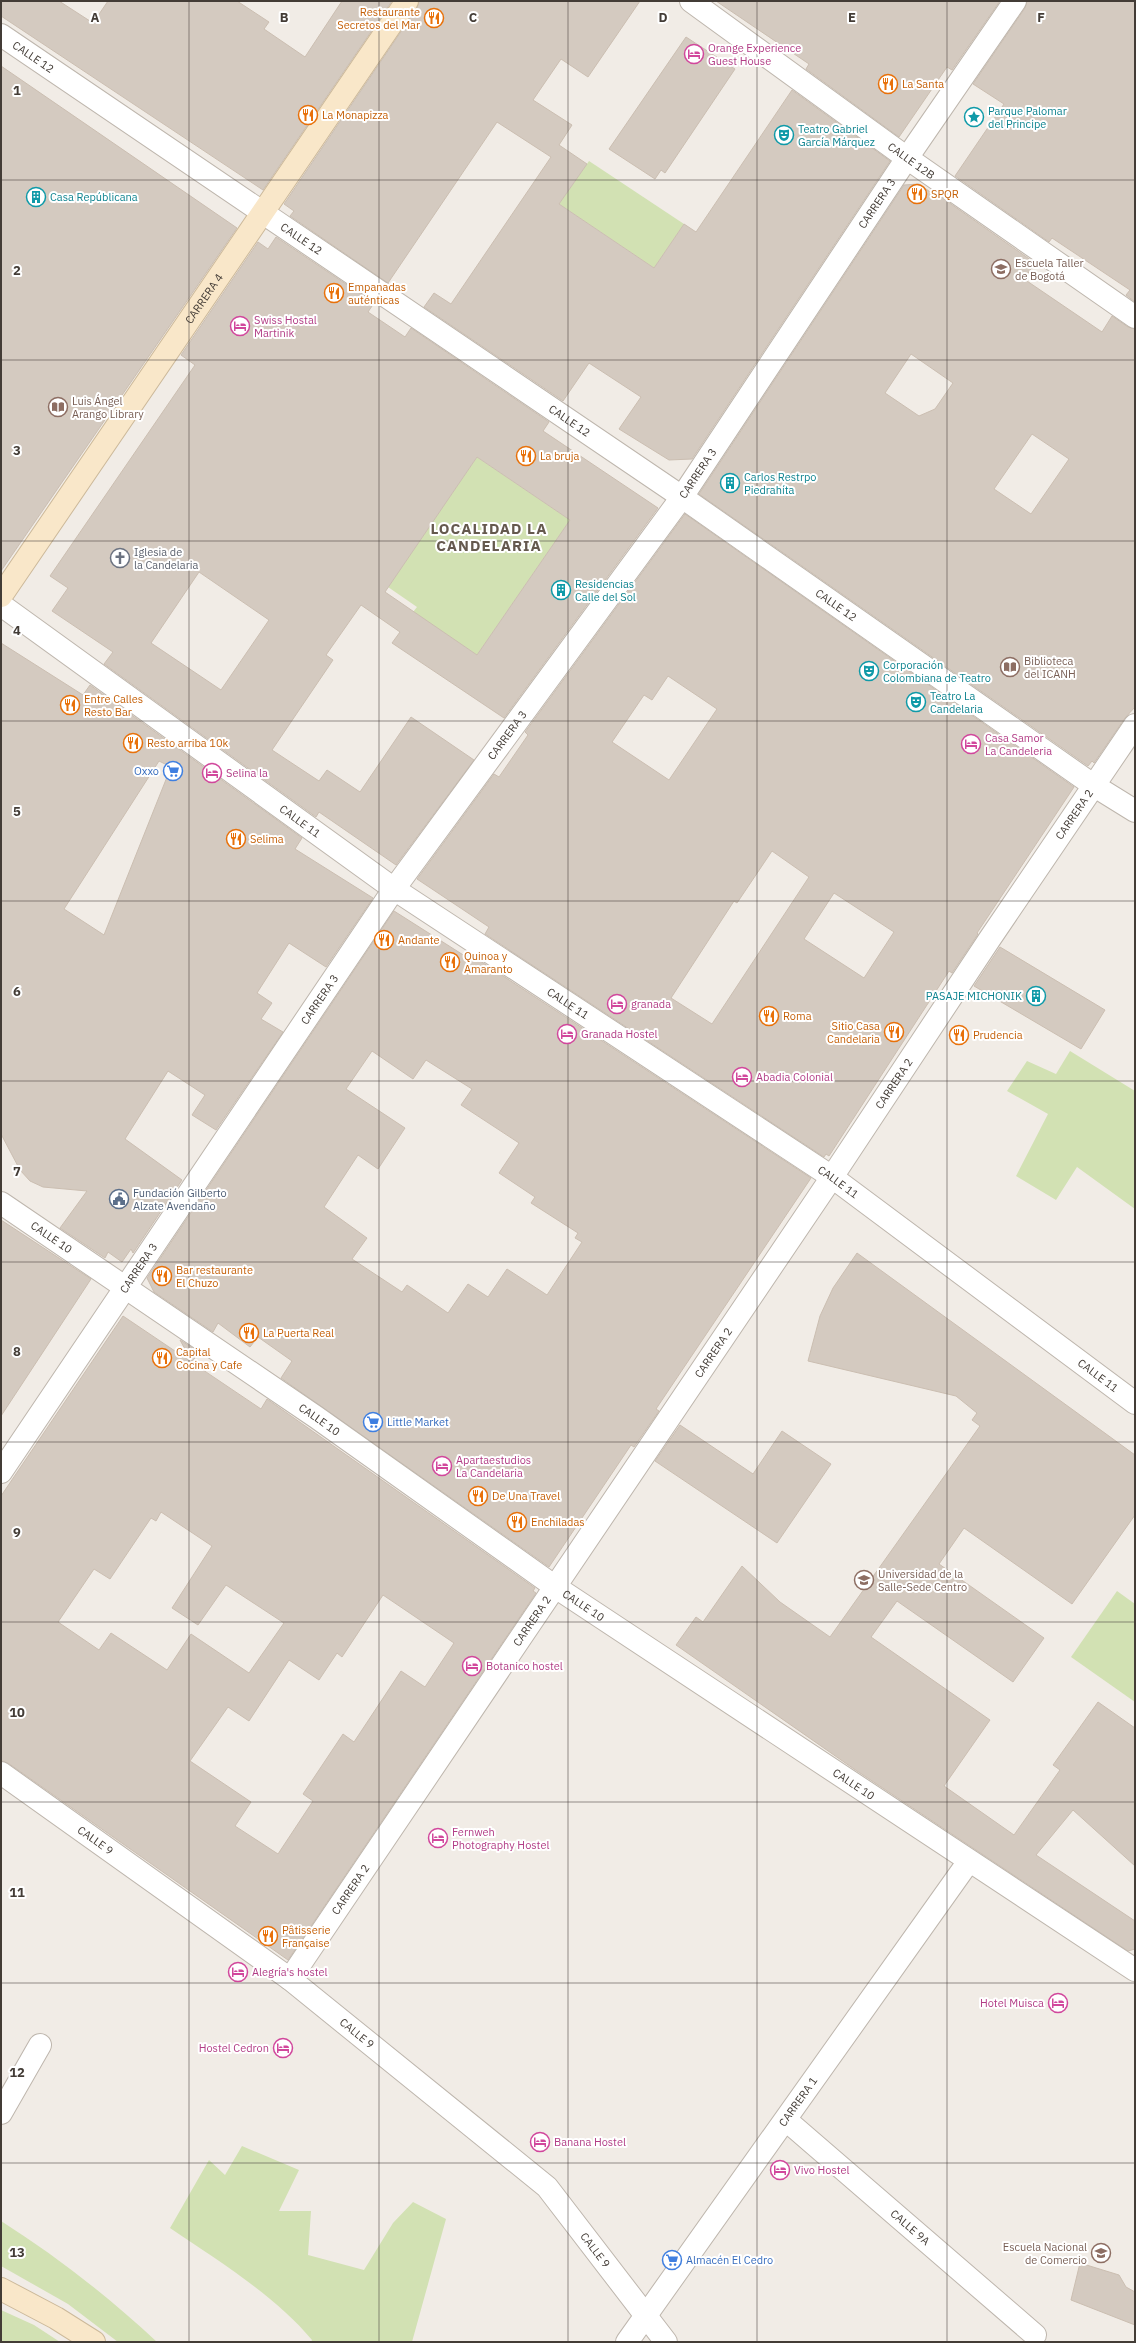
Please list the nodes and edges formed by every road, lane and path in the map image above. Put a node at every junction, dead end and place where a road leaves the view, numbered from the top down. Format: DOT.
graph roads {
  1 [pos="407,1"];
  2 [pos="691,1"];
  3 [pos="1015,1"];
  4 [pos="1,35"];
  5 [pos="907,158"];
  6 [pos="261,213"];
  7 [pos="1135,317"];
  8 [pos="682,497"];
  9 [pos="1,596"];
  10 [pos="1,605"];
  11 [pos="1135,725"];
  12 [pos="1093,785"];
  13 [pos="1135,811"];
  14 [pos="394,889"];
  15 [pos="832,1178"];
  16 [pos="1,1203"];
  17 [pos="124,1287"];
  18 [pos="1135,1403"];
  19 [pos="1,1472"];
  20 [pos="554,1586"];
  21 [pos="1,1773"];
  22 [pos="969,1861"];
  23 [pos="1135,1970"];
  24 [pos="290,1979"];
  25 [pos="40,2045"];
  26 [pos="1,2113"];
  27 [pos="786,2120"];
  28 [pos="1,2288"];
  29 [pos="647,2316"];
  30 [pos="1035,2335"];
  31 [pos="94,2342"];
  32 [pos="627,2342"];
  33 [pos="666,2342"];
  1 -- 6 [label="street, CARRERA 4"];
  2 -- 5 [label="street, CALLE 12B"];
  3 -- 5 [label="street, CARRERA 3"];
  4 -- 6 [label="street, CALLE 12"];
  5 -- 7 [label="street, CALLE 12B"];
  5 -- 8 [label="street, CARRERA 3"];
  6 -- 8 [label="street, CALLE 12"];
  6 -- 9 [label="street, CARRERA 4"];
  8 -- 12 [label="street, CALLE 12"];
  8 -- 14 [label="street, CARRERA 3"];
  10 -- 14 [label="street, CALLE 11"];
  11 -- 12 [label="street, CARRERA 2"];
  12 -- 13 [label="street, CALLE 12"];
  12 -- 15 [label="street, CARRERA 2"];
  14 -- 15 [label="street, CALLE 11"];
  14 -- 17 [label="street, CARRERA 3"];
  15 -- 18 [label="street, CALLE 11"];
  15 -- 20 [label="street, CARRERA 2"];
  16 -- 17 [label="street, CALLE 10"];
  17 -- 19 [label="street, CARRERA 3"];
  17 -- 20 [label="street, CALLE 10"];
  20 -- 22 [label="street, CALLE 10"];
  20 -- 24 [label="street, CARRERA 2"];
  21 -- 24 [label="street, CALLE 9"];
  22 -- 23 [label="street, CALLE 10"];
  22 -- 27 [label="street, CARRERA 1"];
  24 -- 29 [label="street, CALLE 9"];
  25 -- 26 [label="street"];
  27 -- 29 [label="street, CARRERA 1"];
  27 -- 30 [label="street, CALLE 9A"];
  28 -- 31 [label="street"];
  29 -- 32 [label="street, CARRERA 1"];
  29 -- 33 [label="street, CALLE 9"];
}
